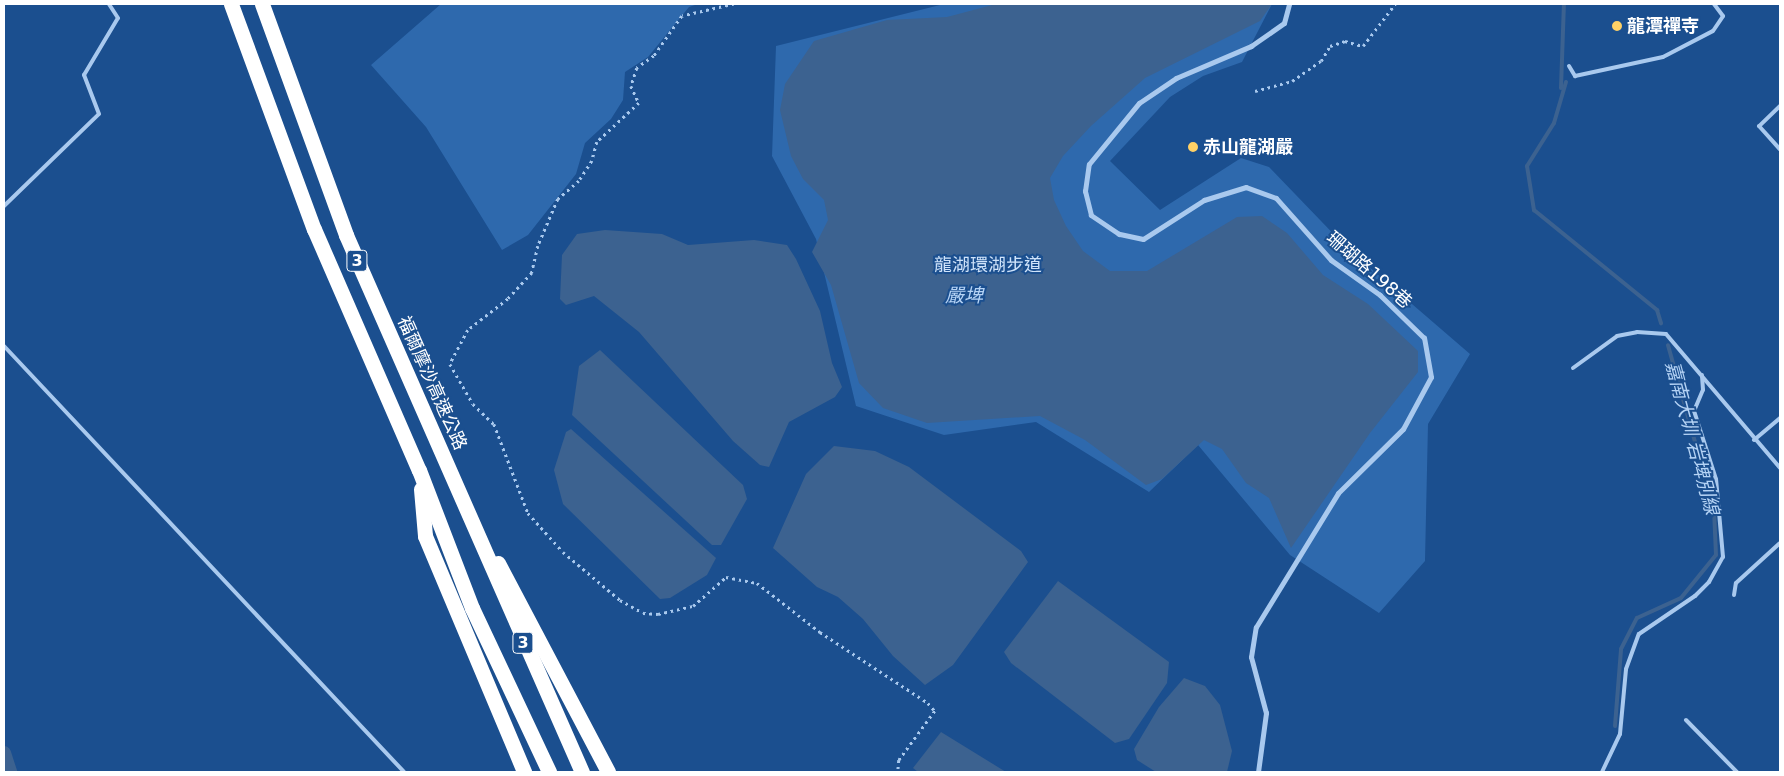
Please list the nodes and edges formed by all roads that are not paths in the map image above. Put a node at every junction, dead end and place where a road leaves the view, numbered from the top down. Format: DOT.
graph roads {
  1 [pos="109,4"];
  2 [pos="231,4"];
  3 [pos="262,4"];
  4 [pos="1290,4"];
  5 [pos="1714,4"];
  6 [pos="1569,66"];
  7 [pos="1780,106"];
  8 [pos="1780,149"];
  9 [pos="4,206"];
  10 [pos="4,346"];
  11 [pos="1572,368"];
  12 [pos="1702,375"];
  13 [pos="1780,418"];
  14 [pos="1754,440"];
  15 [pos="1780,468"];
  16 [pos="419,470"];
  17 [pos="468,512"];
  18 [pos="1780,543"];
  19 [pos="1734,596"];
  20 [pos="1686,720"];
  21 [pos="404,772"];
  22 [pos="524,772"];
  23 [pos="549,772"];
  24 [pos="582,772"];
  25 [pos="608,772"];
  26 [pos="1258,772"];
  27 [pos="1602,772"];
  28 [pos="1737,772"];
  1 -- 9 [label="lane"];
  2 -- 16 [label="highway, 3"];
  3 -- 17 [label="highway, 福爾摩沙高速公路 / 3"];
  4 -- 26 [label="street, 珊瑚路198巷"];
  5 -- 6 [label="lane"];
  7 -- 8 [label="lane"];
  10 -- 21 [label="lane"];
  11 -- 12 [label="lane"];
  12 -- 14 [label="lane"];
  12 -- 27 [label="lane"];
  13 -- 14 [label="lane"];
  14 -- 15 [label="lane"];
  16 -- 22 [label="highway"];
  16 -- 23 [label="highway, 3"];
  17 -- 24 [label="highway, 福爾摩沙高速公路 / 3"];
  17 -- 25 [label="highway"];
  18 -- 19 [label="lane"];
  20 -- 28 [label="lane"];
}
